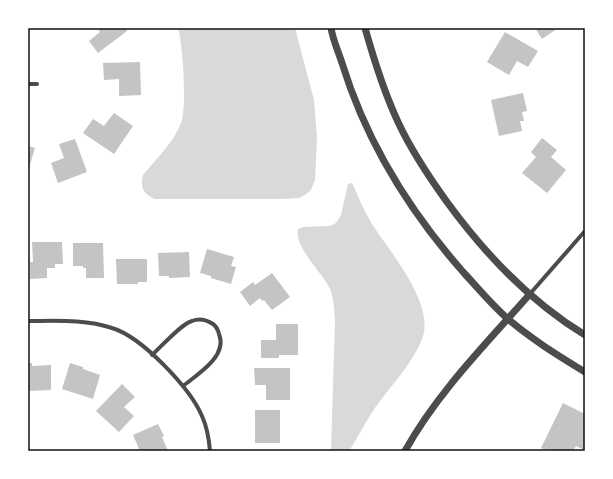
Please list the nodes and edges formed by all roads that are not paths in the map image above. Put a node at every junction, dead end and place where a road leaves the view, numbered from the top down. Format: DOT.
graph roads {
  1 [pos="331,28"];
  2 [pos="364,28"];
  3 [pos="28,84"];
  4 [pos="37,84"];
  5 [pos="585,231"];
  6 [pos="529,295"];
  7 [pos="508,319"];
  8 [pos="28,321"];
  9 [pos="585,335"];
  10 [pos="152,354"];
  11 [pos="585,372"];
  12 [pos="183,386"];
  13 [pos="210,451"];
  14 [pos="404,451"];
  1 -- 7 [label="street"];
  2 -- 6 [label="street"];
  3 -- 4 [label="street"];
  5 -- 6 [label="street"];
  6 -- 7 [label="street"];
  6 -- 9 [label="street"];
  7 -- 11 [label="street"];
  7 -- 14 [label="street"];
  8 -- 10 [label="street"];
  10 -- 12 [label="street"];
  10 -- 12 [label="street"];
  12 -- 13 [label="street"];
}
